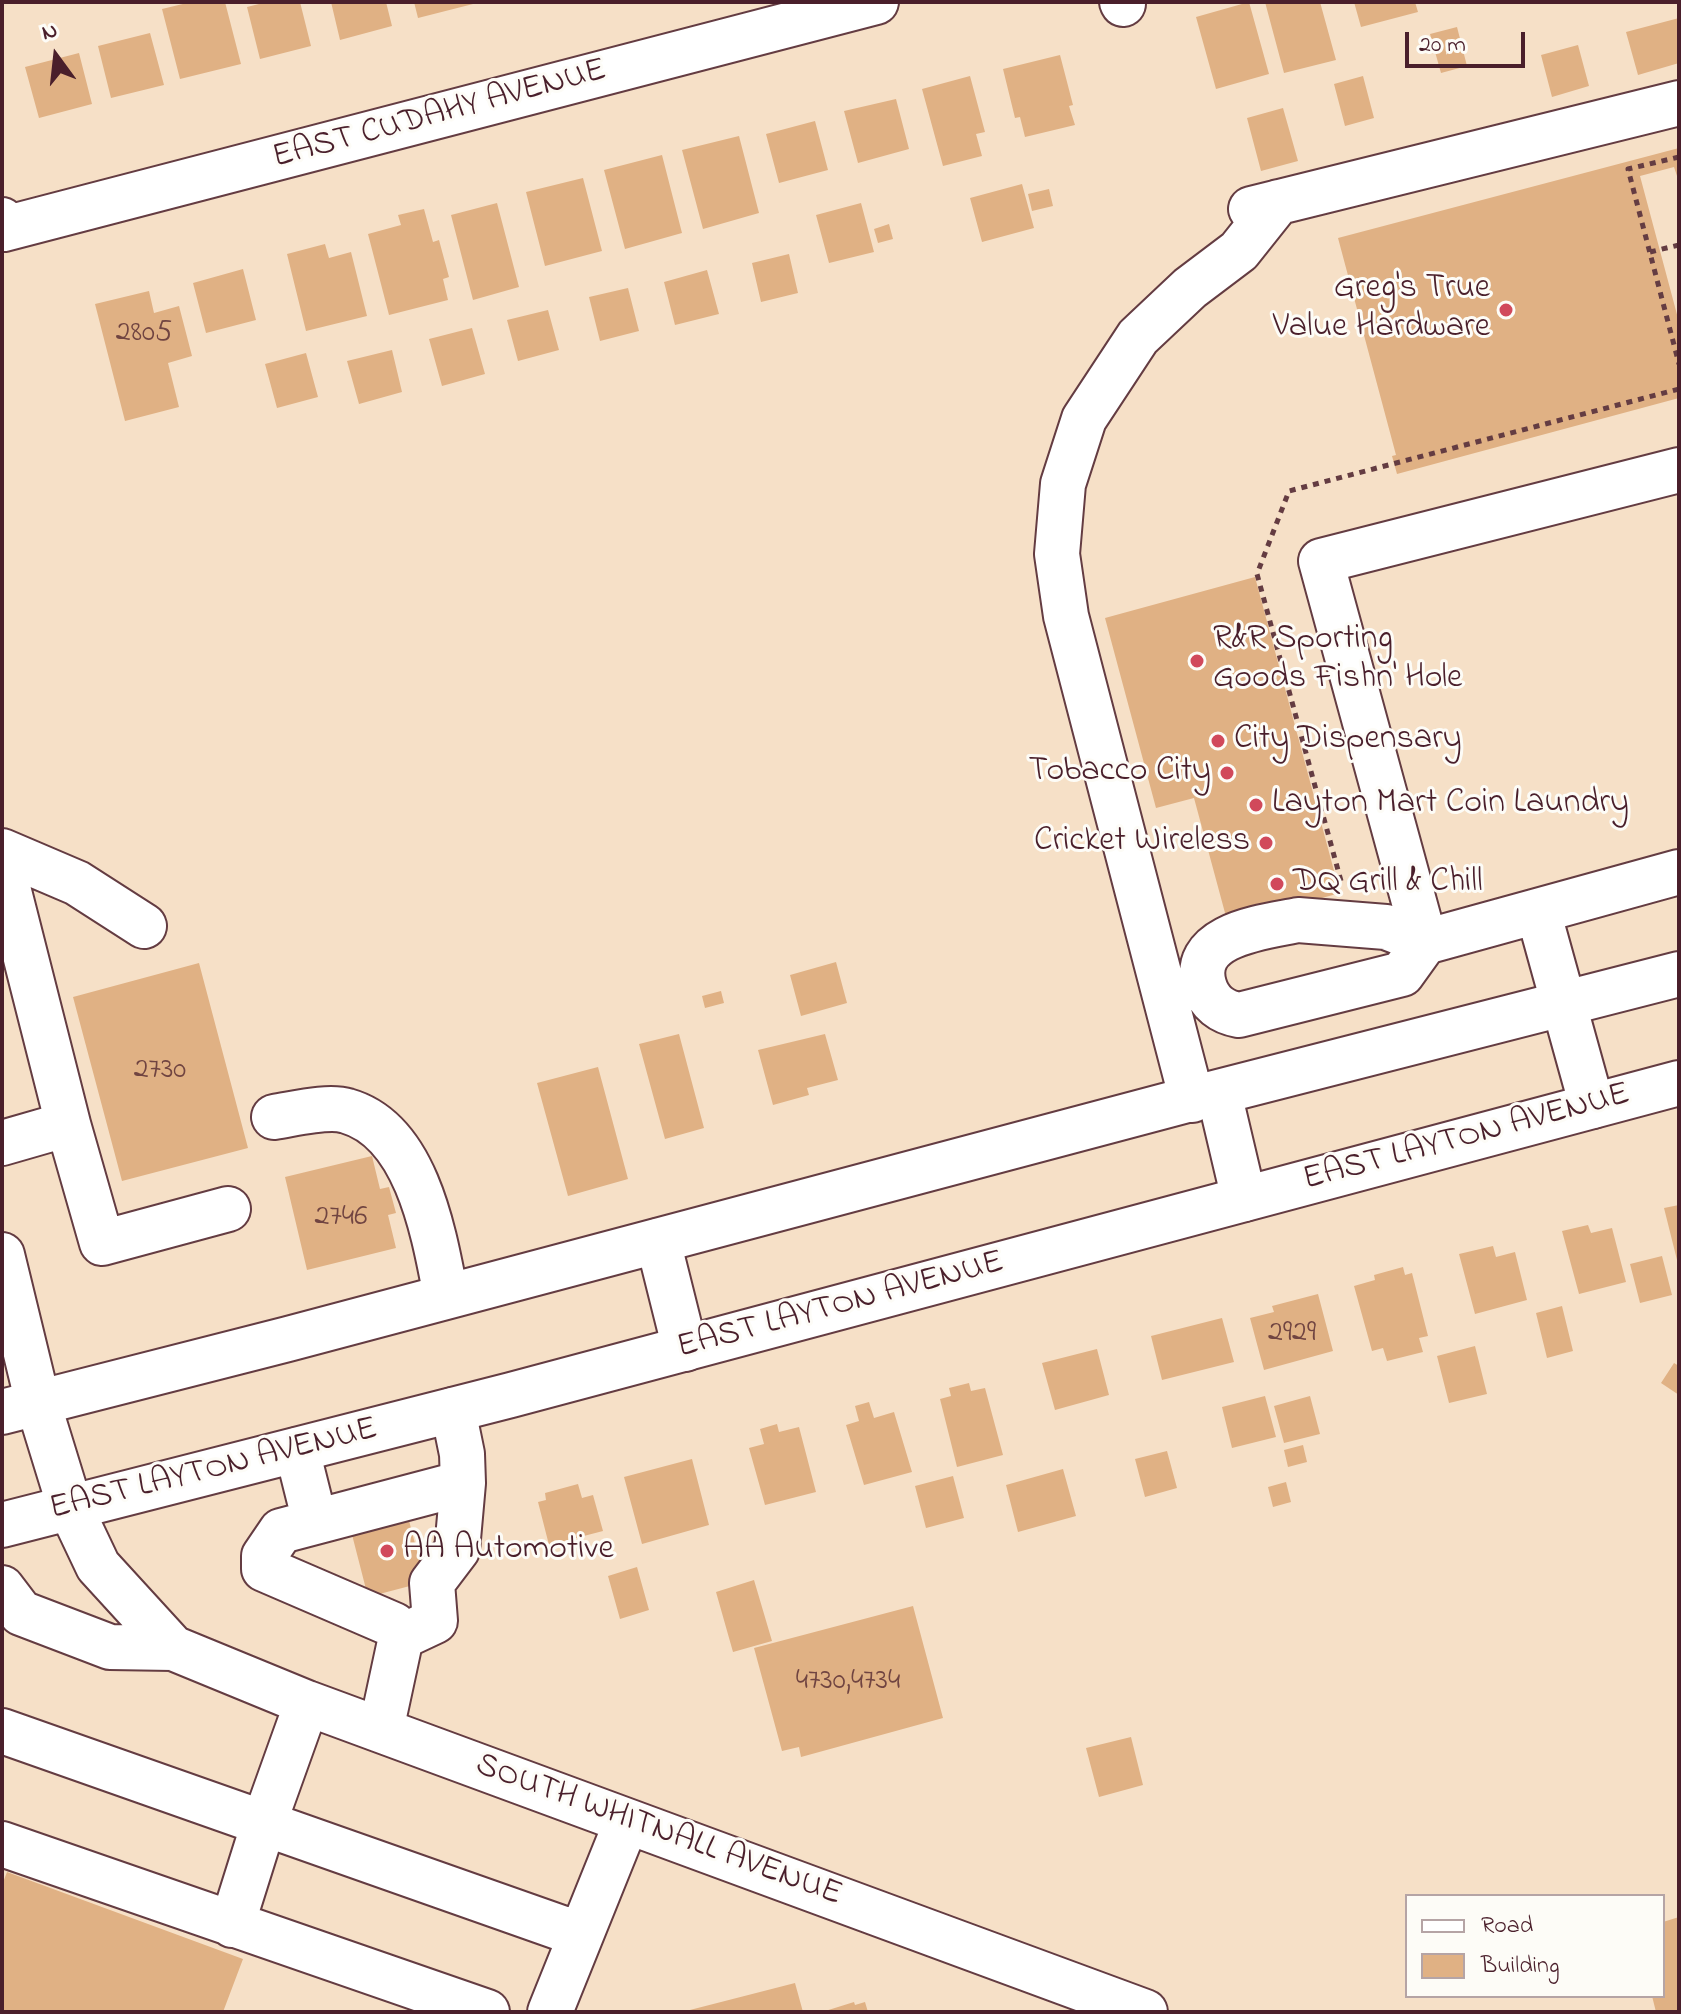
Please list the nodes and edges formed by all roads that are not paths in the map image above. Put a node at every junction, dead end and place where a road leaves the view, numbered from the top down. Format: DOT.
graph roads {
  1 [pos="876,2"];
  2 [pos="1679,103"];
  3 [pos="1278,202"];
  4 [pos="1229,214"];
  5 [pos="3,225"];
  6 [pos="1679,470"];
  7 [pos="2,851"];
  8 [pos="2,864"];
  9 [pos="1679,872"];
  10 [pos="1538,911"];
  11 [pos="144,926"];
  12 [pos="1679,974"];
  13 [pos="1565,1003"];
  14 [pos="1679,1083"];
  15 [pos="1205,1096"];
  16 [pos="1592,1106"];
  17 [pos="274,1117"];
  18 [pos="68,1124"];
  19 [pos="2,1143"];
  20 [pos="1244,1199"];
  21 [pos="228,1209"];
  22 [pos="658,1241"];
  23 [pos="2,1255"];
  24 [pos="446,1296"];
  25 [pos="685,1349"];
  26 [pos="20,1408"];
  27 [pos="453,1410"];
  28 [pos="297,1450"];
  29 [pos="463,1483"];
  30 [pos="70,1507"];
  31 [pos="315,1522"];
  32 [pos="2,1525"];
  33 [pos="2,1588"];
  34 [pos="401,1637"];
  35 [pos="173,1648"];
  36 [pos="307,1703"];
  37 [pos="381,1730"];
  38 [pos="2,1731"];
  39 [pos="627,1821"];
  40 [pos="264,1823"];
  41 [pos="2,1844"];
  42 [pos="232,1925"];
  43 [pos="581,1935"];
  44 [pos="487,2012"];
  45 [pos="550,2012"];
  46 [pos="1145,2012"];
  1 -- 5 [label="main road, EAST CUDAHY AVENUE"];
  2 -- 3 [label="main road"];
  3 -- 4 [label="main road"];
  3 -- 15 [label="main road"];
  6 -- 10 [label="main road"];
  7 -- 11 [label="main road"];
  8 -- 18 [label="main road"];
  9 -- 10 [label="main road"];
  10 -- 13 [label="main road"];
  12 -- 13 [label="main road"];
  13 -- 15 [label="main road"];
  13 -- 16 [label="main road"];
  14 -- 16 [label="main road, EAST LAYTON AVENUE"];
  15 -- 20 [label="main road"];
  15 -- 22 [label="main road"];
  16 -- 20 [label="main road, EAST LAYTON AVENUE"];
  17 -- 24 [label="main road"];
  18 -- 19 [label="main road"];
  18 -- 21 [label="main road"];
  20 -- 25 [label="main road, EAST LAYTON AVENUE"];
  22 -- 24 [label="main road"];
  22 -- 25 [label="main road"];
  23 -- 26 [label="main road, SOUTH WHITNALL AVENUE"];
  24 -- 26 [label="main road"];
  25 -- 27 [label="main road, EAST LAYTON AVENUE"];
  26 -- 30 [label="main road, SOUTH WHITNALL AVENUE"];
  27 -- 28 [label="main road, EAST LAYTON AVENUE"];
  27 -- 29 [label="main road"];
  28 -- 30 [label="main road, EAST LAYTON AVENUE"];
  28 -- 31 [label="main road"];
  29 -- 31 [label="main road"];
  29 -- 34 [label="main road"];
  30 -- 32 [label="main road, EAST LAYTON AVENUE"];
  30 -- 35 [label="main road, SOUTH WHITNALL AVENUE"];
  31 -- 34 [label="main road"];
  33 -- 35 [label="main road, SOUTH WHITNALL AVENUE"];
  34 -- 37 [label="main road"];
  35 -- 36 [label="main road, SOUTH WHITNALL AVENUE"];
  36 -- 37 [label="main road, SOUTH WHITNALL AVENUE"];
  36 -- 40 [label="main road"];
  37 -- 39 [label="main road, SOUTH WHITNALL AVENUE"];
  38 -- 40 [label="main road"];
  39 -- 43 [label="main road"];
  39 -- 46 [label="main road, SOUTH WHITNALL AVENUE"];
  40 -- 42 [label="main road"];
  40 -- 43 [label="main road"];
  41 -- 42 [label="main road"];
  42 -- 44 [label="main road"];
  43 -- 45 [label="main road"];
}
